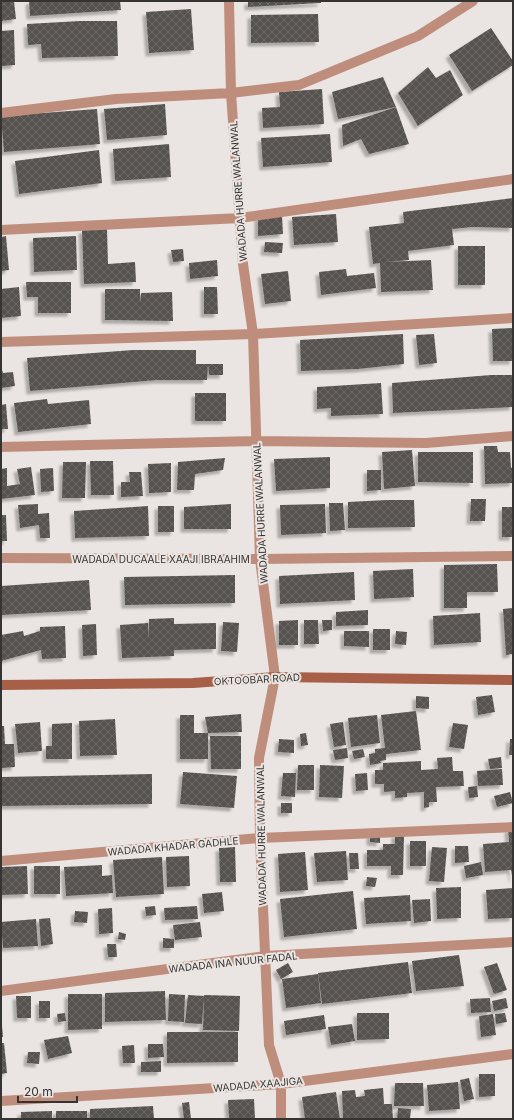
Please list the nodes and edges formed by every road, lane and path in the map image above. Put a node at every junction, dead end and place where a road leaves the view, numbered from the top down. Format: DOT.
graph roads {
  1 [pos="230,1"];
  2 [pos="468,2"];
  3 [pos="232,92"];
  4 [pos="1,113"];
  5 [pos="513,178"];
  6 [pos="240,218"];
  7 [pos="1,230"];
  8 [pos="513,318"];
  9 [pos="253,334"];
  10 [pos="1,342"];
  11 [pos="513,436"];
  12 [pos="257,441"];
  13 [pos="1,447"];
  14 [pos="513,556"];
  15 [pos="1,558"];
  16 [pos="260,559"];
  17 [pos="274,677"];
  18 [pos="513,680"];
  19 [pos="1,685"];
  20 [pos="513,827"];
  21 [pos="260,838"];
  22 [pos="1,861"];
  23 [pos="513,942"];
  24 [pos="266,956"];
  25 [pos="1,991"];
  26 [pos="513,1054"];
  27 [pos="281,1084"];
  28 [pos="1,1101"];
  29 [pos="281,1119"];
  1 -- 3 [label="street, WADADA HURRE WALANWAL"];
  2 -- 3 [label="street"];
  3 -- 4 [label="street"];
  3 -- 6 [label="street, WADADA HURRE WALANWAL"];
  5 -- 6 [label="street"];
  6 -- 7 [label="street"];
  6 -- 9 [label="street, WADADA HURRE WALANWAL"];
  8 -- 9 [label="street"];
  9 -- 10 [label="street"];
  9 -- 12 [label="street, WADADA HURRE WALANWAL"];
  11 -- 12 [label="street"];
  12 -- 13 [label="street"];
  12 -- 16 [label="street, WADADA HURRE WALANWAL"];
  14 -- 16 [label="street, WADADA DUCAALE XAAJI IBRAAHIM"];
  15 -- 16 [label="street, WADADA DUCAALE XAAJI IBRAAHIM"];
  16 -- 17 [label="street, WADADA HURRE WALANWAL"];
  17 -- 18 [label="street, OKTOOBAR ROAD"];
  17 -- 19 [label="street, OKTOOBAR ROAD"];
  17 -- 21 [label="street, WADADA HURRE WALANWAL"];
  20 -- 21 [label="street, WADADA KHADAR GADHLE"];
  21 -- 22 [label="street, WADADA KHADAR GADHLE"];
  21 -- 24 [label="street, WADADA HURRE WALANWAL"];
  23 -- 24 [label="street, WADADA INA NUUR FADAL"];
  24 -- 25 [label="street, WADADA INA NUUR FADAL"];
  24 -- 27 [label="street, WADADA HURRE WALANWAL"];
  26 -- 27 [label="street, WADADA XAAJIGA"];
  27 -- 28 [label="street, WADADA XAAJIGA"];
  27 -- 29 [label="street, WADADA HURRE WALANWAL"];
}
